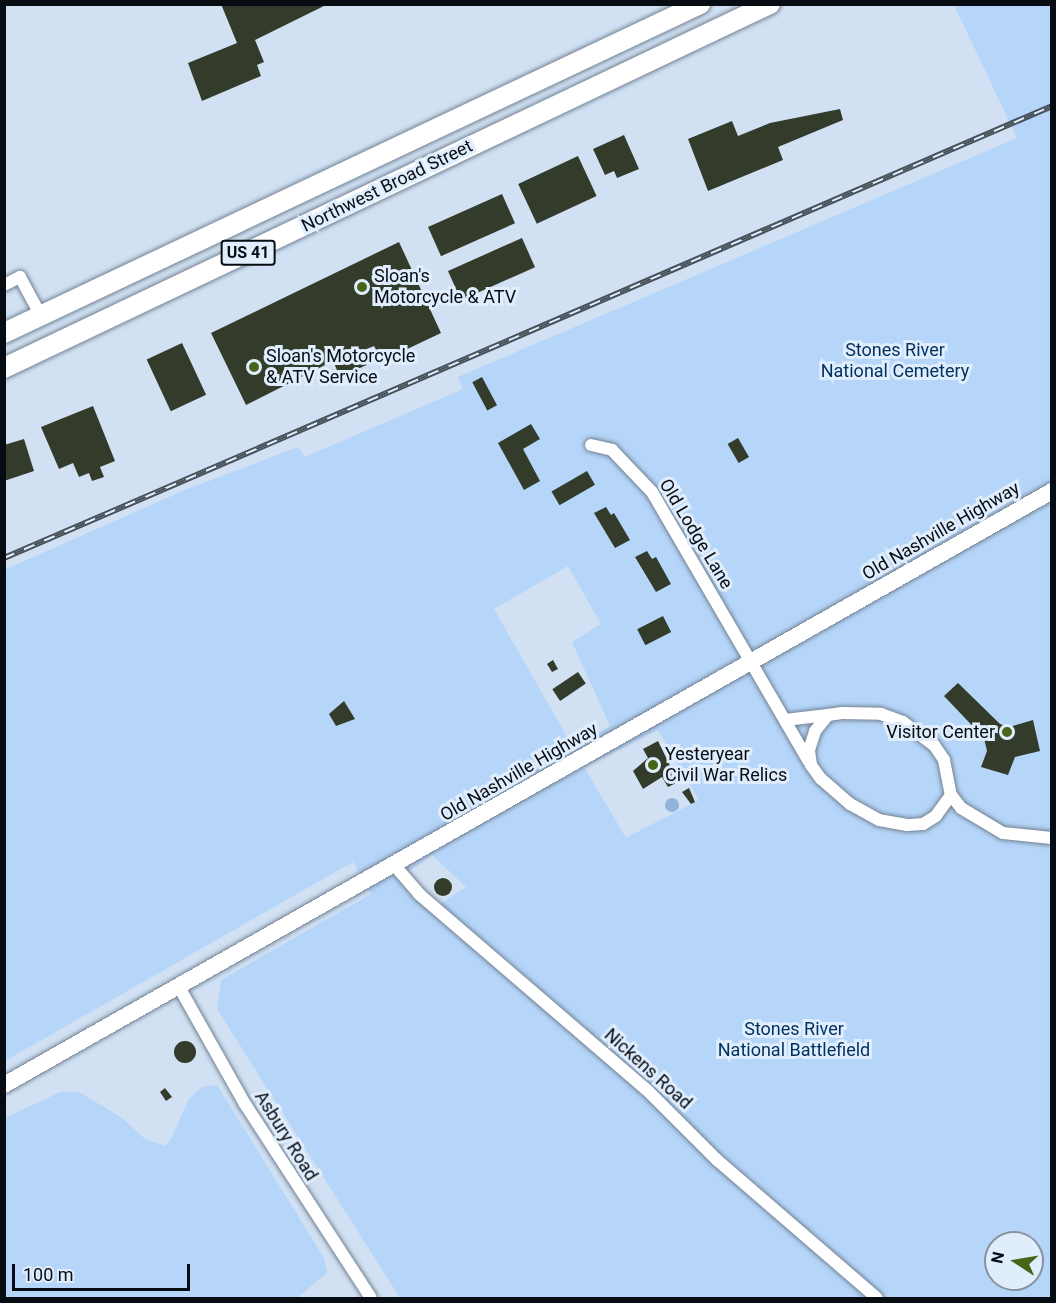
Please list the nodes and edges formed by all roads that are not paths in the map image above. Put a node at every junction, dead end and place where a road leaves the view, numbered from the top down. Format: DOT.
graph roads {
  1 [pos="700,4"];
  2 [pos="770,4"];
  3 [pos="745,10"];
  4 [pos="477,111"];
  5 [pos="490,136"];
  6 [pos="197,243"];
  7 [pos="211,271"];
  8 [pos="4,285"];
  9 [pos="41,316"];
  10 [pos="4,333"];
  11 [pos="54,344"];
  12 [pos="4,368"];
  13 [pos="591,445"];
  14 [pos="1052,490"];
  15 [pos="748,662"];
  16 [pos="828,715"];
  17 [pos="785,720"];
  18 [pos="811,765"];
  19 [pos="951,795"];
  20 [pos="1052,838"];
  21 [pos="395,866"];
  22 [pos="179,987"];
  23 [pos="4,1085"];
  24 [pos="371,1299"];
  25 [pos="877,1299"];
  1 -- 4 [label="main road, Northwest Broad Street / US 41"];
  2 -- 3 [label="main road, Northwest Broad Street / US 41"];
  3 -- 5 [label="main road, Northwest Broad Street / US 41"];
  4 -- 5 [label="main road"];
  4 -- 6 [label="main road, Northwest Broad Street / US 41"];
  5 -- 7 [label="main road, Northwest Broad Street / US 41"];
  6 -- 7 [label="main road"];
  6 -- 9 [label="main road, Northwest Broad Street / US 41"];
  7 -- 11 [label="main road, Northwest Broad Street / US 41"];
  8 -- 9 [label="street"];
  9 -- 10 [label="main road, Northwest Broad Street / US 41"];
  9 -- 11 [label="main road"];
  11 -- 12 [label="main road, Northwest Broad Street / US 41"];
  13 -- 15 [label="street, Old Lodge Lane"];
  14 -- 15 [label="main road, Old Nashville Highway"];
  15 -- 17 [label="street, Old Lodge Lane"];
  15 -- 21 [label="main road, Old Nashville Highway"];
  16 -- 17 [label="street"];
  16 -- 18 [label="street"];
  16 -- 19 [label="street"];
  17 -- 18 [label="street, Old Lodge Lane"];
  18 -- 19 [label="street"];
  19 -- 20 [label="street"];
  21 -- 22 [label="main road, Old Nashville Highway"];
  21 -- 25 [label="street, Nickens Road"];
  22 -- 23 [label="main road, Old Nashville Highway"];
  22 -- 24 [label="street, Asbury Road"];
}
